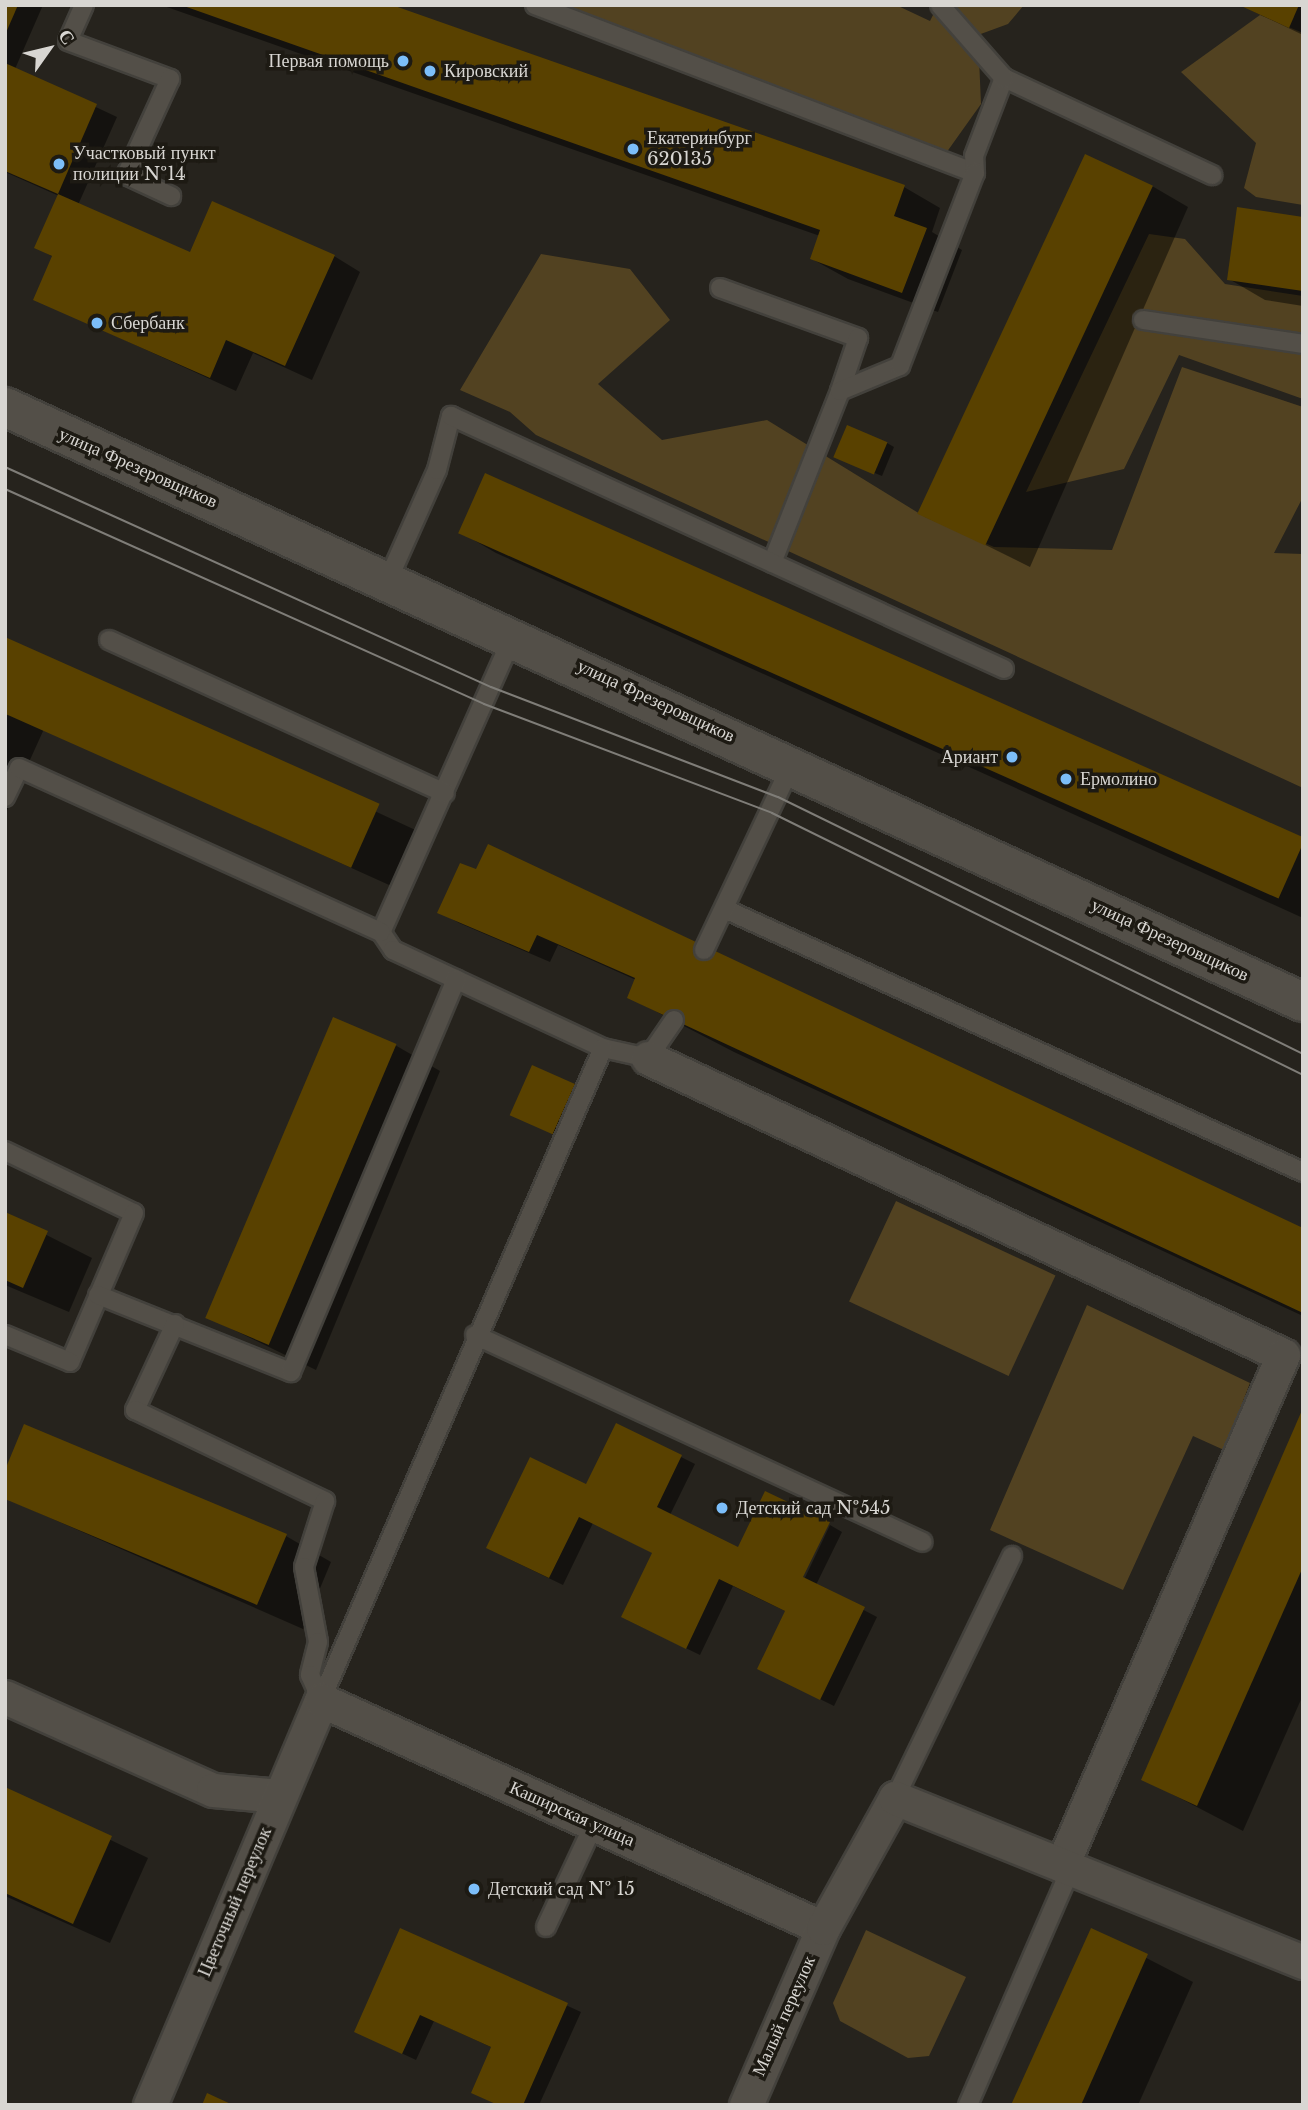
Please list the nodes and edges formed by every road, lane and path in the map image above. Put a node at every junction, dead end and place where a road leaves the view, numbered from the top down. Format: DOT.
graph roads {
  1 [pos="84,5"];
  2 [pos="535,5"];
  3 [pos="940,5"];
  4 [pos="1003,78"];
  5 [pos="975,173"];
  6 [pos="1212,175"];
  7 [pos="171,196"];
  8 [pos="720,288"];
  9 [pos="1143,320"];
  10 [pos="1303,344"];
  11 [pos="840,391"];
  12 [pos="5,407"];
  13 [pos="772,563"];
  14 [pos="388,580"];
  15 [pos="513,636"];
  16 [pos="109,640"];
  17 [pos="1004,668"];
  18 [pos="792,764"];
  19 [pos="445,793"];
  20 [pos="5,797"];
  21 [pos="727,910"];
  22 [pos="381,932"];
  23 [pos="704,950"];
  24 [pos="456,979"];
  25 [pos="1303,1002"];
  26 [pos="674,1020"];
  27 [pos="603,1048"];
  28 [pos="648,1058"];
  29 [pos="5,1151"];
  30 [pos="1303,1172"];
  31 [pos="99,1295"];
  32 [pos="174,1324"];
  33 [pos="5,1335"];
  34 [pos="475,1335"];
  35 [pos="922,1542"];
  36 [pos="1012,1556"];
  37 [pos="5,1697"];
  38 [pos="321,1700"];
  39 [pos="280,1796"];
  40 [pos="895,1798"];
  41 [pos="594,1824"];
  42 [pos="1066,1866"];
  43 [pos="546,1927"];
  44 [pos="823,1928"];
  45 [pos="1303,1962"];
  46 [pos="150,2105"];
  47 [pos="746,2105"];
  48 [pos="968,2105"];
  1 -- 7 [label="lane"];
  2 -- 5 [label="lane"];
  3 -- 4 [label="lane"];
  4 -- 5 [label="lane"];
  4 -- 6 [label="lane"];
  5 -- 11 [label="lane"];
  8 -- 11 [label="lane"];
  9 -- 10 [label="lane"];
  11 -- 13 [label="lane"];
  12 -- 14 [label="main road, улица Фрезеровщиков"];
  13 -- 14 [label="lane"];
  13 -- 17 [label="lane"];
  14 -- 15 [label="main road, улица Фрезеровщиков"];
  15 -- 18 [label="main road, улица Фрезеровщиков"];
  15 -- 19 [label="lane"];
  16 -- 19 [label="lane"];
  18 -- 21 [label="lane"];
  18 -- 25 [label="main road, улица Фрезеровщиков"];
  19 -- 22 [label="lane"];
  20 -- 22 [label="lane"];
  21 -- 23 [label="lane"];
  21 -- 30 [label="lane"];
  22 -- 24 [label="lane"];
  24 -- 27 [label="lane"];
  24 -- 32 [label="lane"];
  26 -- 28 [label="lane"];
  27 -- 28 [label="lane"];
  27 -- 34 [label="lane"];
  28 -- 42 [label="street"];
  29 -- 31 [label="lane"];
  31 -- 32 [label="lane"];
  31 -- 33 [label="lane"];
  32 -- 38 [label="lane"];
  34 -- 35 [label="lane"];
  34 -- 38 [label="lane"];
  36 -- 40 [label="lane"];
  37 -- 39 [label="street"];
  38 -- 39 [label="street, Цветочный переулок"];
  38 -- 41 [label="street, Каширская улица"];
  39 -- 46 [label="street, Цветочный переулок"];
  40 -- 42 [label="street"];
  40 -- 44 [label="street, Малый переулок"];
  41 -- 43 [label="lane"];
  41 -- 44 [label="street, Каширская улица"];
  42 -- 45 [label="street"];
  42 -- 48 [label="lane"];
  44 -- 47 [label="street, Малый переулок"];
}
